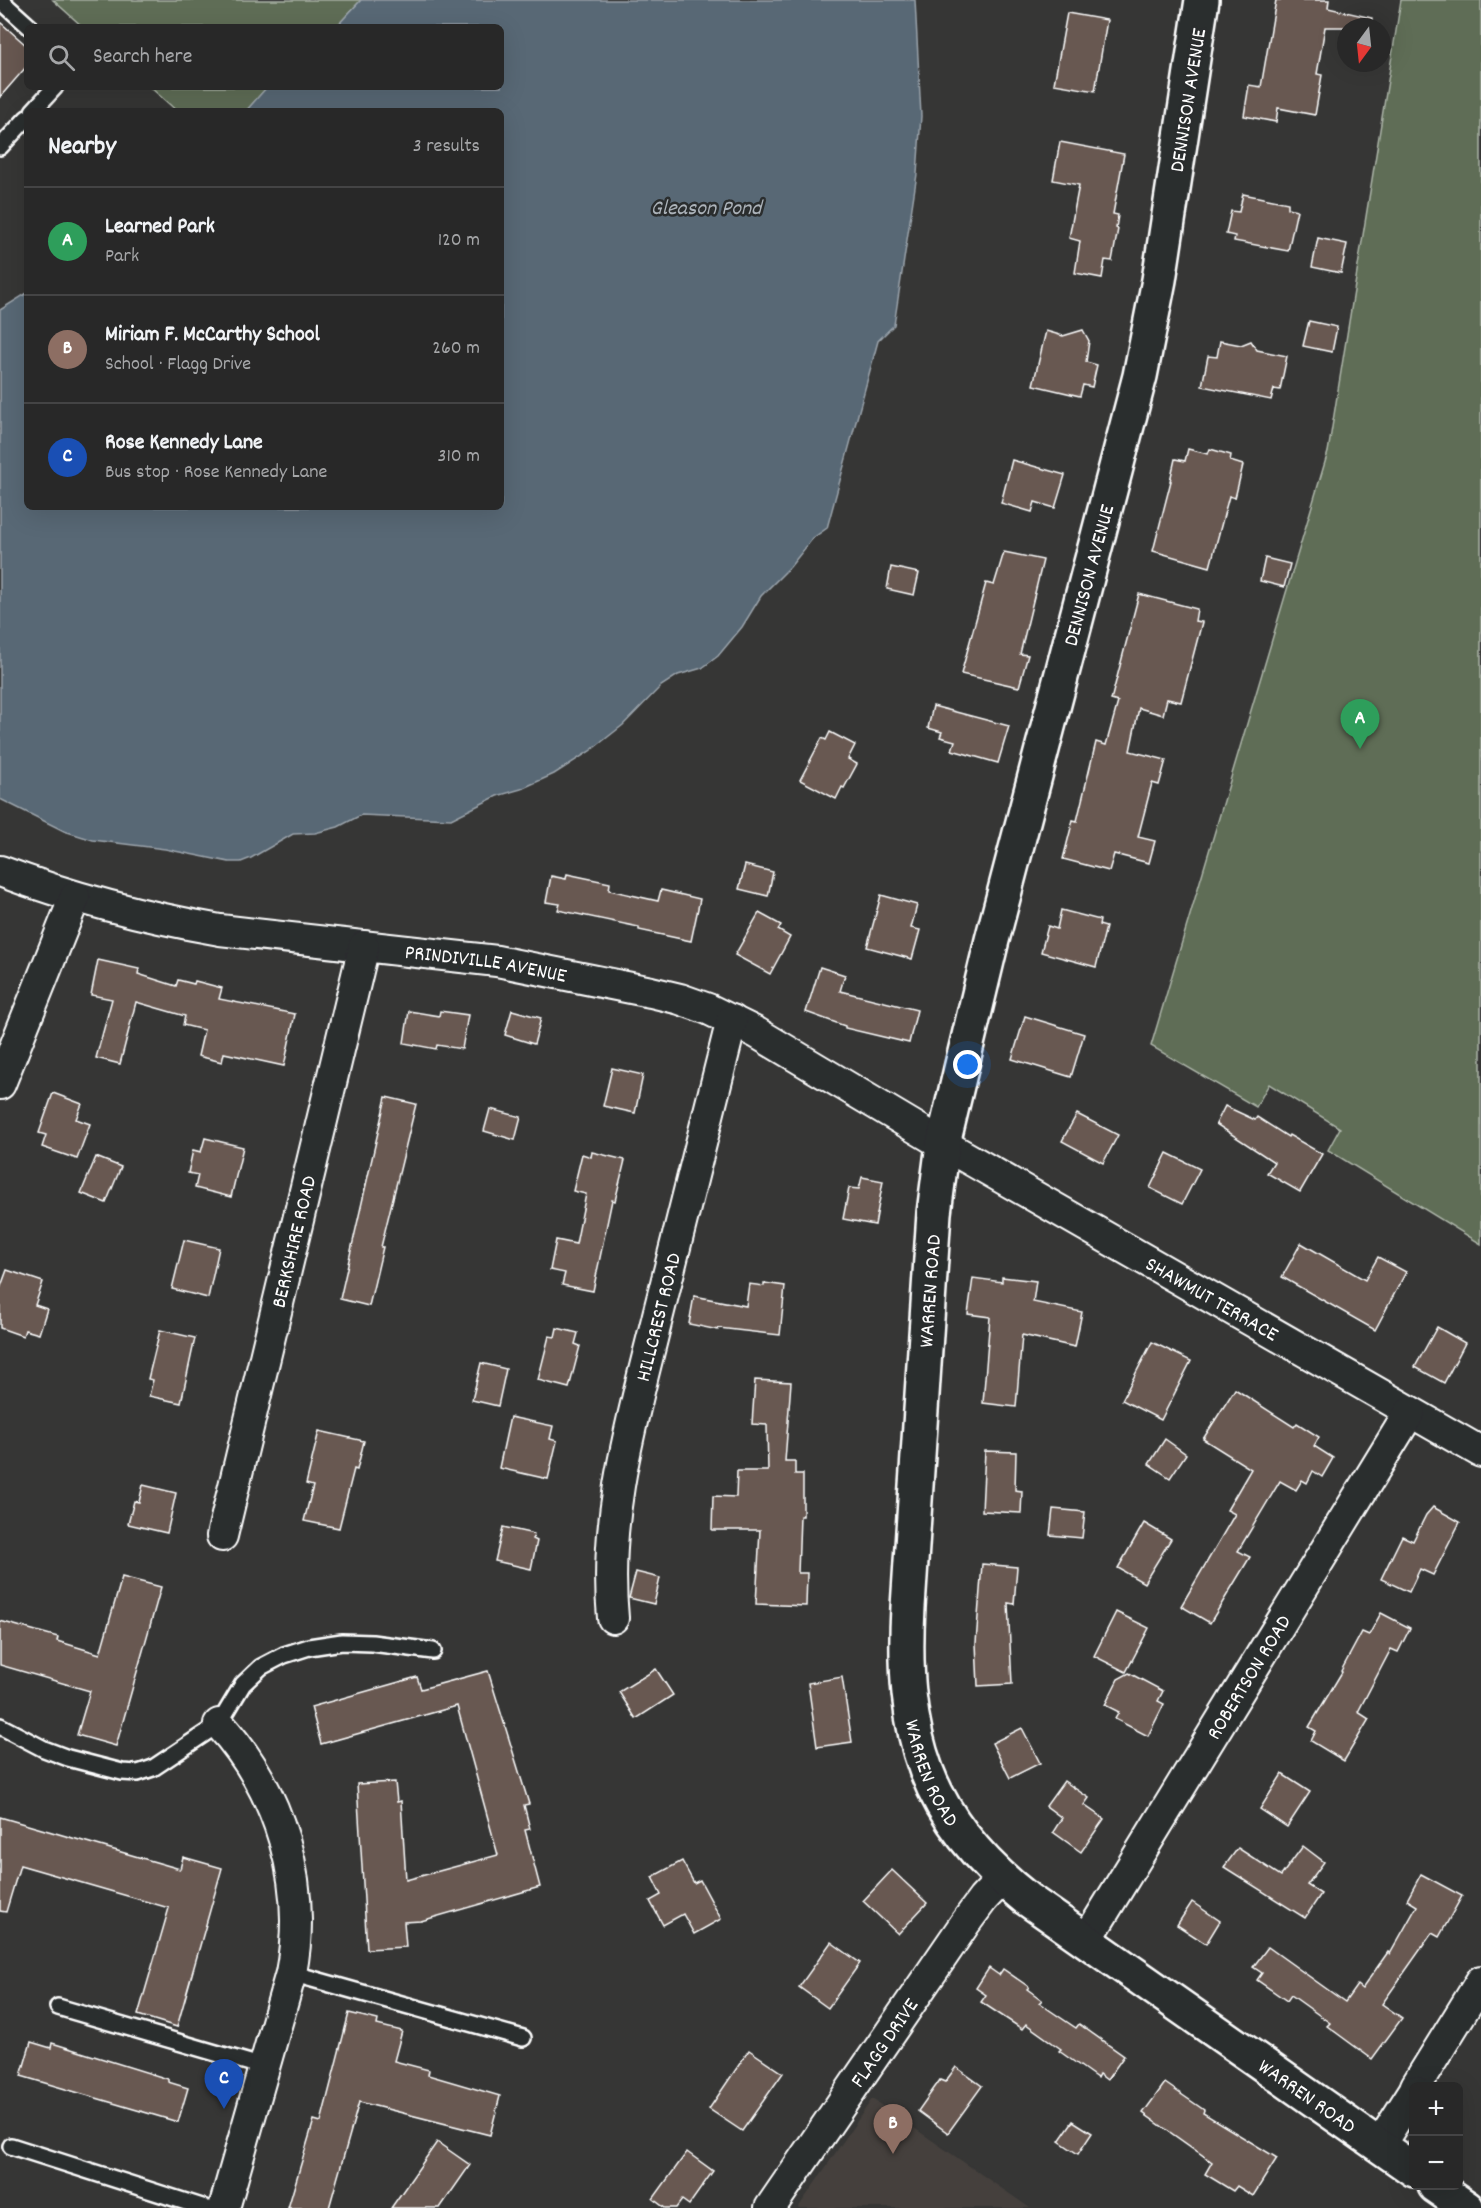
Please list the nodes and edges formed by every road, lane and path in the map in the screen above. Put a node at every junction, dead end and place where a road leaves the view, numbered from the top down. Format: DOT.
graph roads {
  1 [pos="0,0"];
  2 [pos="1202,0"];
  3 [pos="27,24"];
  4 [pos="52,90"];
  5 [pos="36,108"];
  6 [pos="24,121"];
  7 [pos="0,147"];
  8 [pos="0,871"];
  9 [pos="75,897"];
  10 [pos="364,946"];
  11 [pos="732,1020"];
  12 [pos="0,1084"];
  13 [pos="943,1144"];
  14 [pos="1410,1412"];
  15 [pos="1481,1452"];
  16 [pos="222,1536"];
  17 [pos="613,1618"];
  18 [pos="433,1651"];
  19 [pos="219,1724"];
  20 [pos="0,1726"];
  21 [pos="1002,1879"];
  22 [pos="1086,1941"];
  23 [pos="291,1973"];
  24 [pos="1481,1981"];
  25 [pos="58,2007"];
  26 [pos="523,2038"];
  27 [pos="264,2067"];
  28 [pos="1418,2082"];
  29 [pos="1409,2097"];
  30 [pos="11,2146"];
  31 [pos="1379,2146"];
  32 [pos="1409,2167"];
  33 [pos="1441,2190"];
  34 [pos="205,2208"];
  35 [pos="224,2208"];
  36 [pos="770,2208"];
  37 [pos="1467,2208"];
  1 -- 3 [label="lane"];
  2 -- 13 [label="street, DENNISON AVENUE"];
  4 -- 5 [label="lane"];
  6 -- 7 [label="lane"];
  8 -- 9 [label="street, PRINDIVILLE AVENUE"];
  9 -- 10 [label="street, PRINDIVILLE AVENUE"];
  9 -- 12 [label="street"];
  10 -- 11 [label="street, PRINDIVILLE AVENUE"];
  10 -- 16 [label="street, BERKSHIRE ROAD"];
  11 -- 13 [label="street, PRINDIVILLE AVENUE"];
  11 -- 17 [label="street, HILLCREST ROAD"];
  13 -- 14 [label="street, SHAWMUT TERRACE"];
  13 -- 21 [label="street, WARREN ROAD"];
  14 -- 15 [label="street, SHAWMUT TERRACE"];
  14 -- 22 [label="street, ROBERTSON ROAD"];
  18 -- 19 [label="lane"];
  19 -- 20 [label="lane"];
  19 -- 23 [label="street"];
  21 -- 22 [label="street, WARREN ROAD"];
  21 -- 36 [label="street, FLAGG DRIVE"];
  22 -- 31 [label="street, WARREN ROAD"];
  23 -- 26 [label="lane"];
  23 -- 27 [label="street"];
  24 -- 28 [label="street"];
  25 -- 27 [label="lane"];
  27 -- 35 [label="street"];
  29 -- 31 [label="street"];
  30 -- 34 [label="lane"];
  31 -- 32 [label="street, WARREN ROAD"];
  33 -- 37 [label="street"];
}
